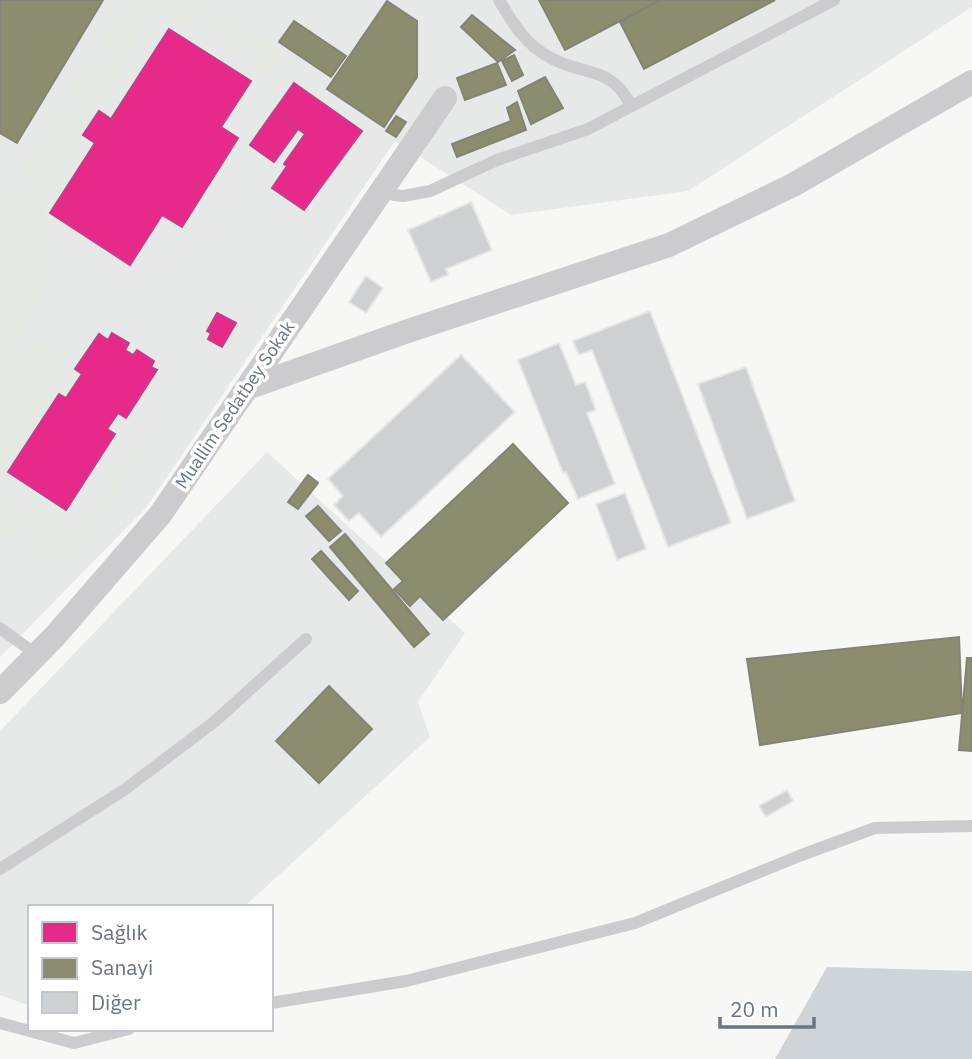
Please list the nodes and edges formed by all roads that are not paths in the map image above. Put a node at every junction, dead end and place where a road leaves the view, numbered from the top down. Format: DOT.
graph roads {
  1 [pos="499,0"];
  2 [pos="834,0"];
  3 [pos="972,82"];
  4 [pos="445,98"];
  5 [pos="631,105"];
  6 [pos="384,188"];
  7 [pos="247,388"];
  8 [pos="0,628"];
  9 [pos="306,639"];
  10 [pos="37,655"];
  11 [pos="0,692"];
  12 [pos="972,826"];
  13 [pos="0,869"];
  14 [pos="273,1003"];
  15 [pos="0,1023"];
  16 [pos="28,1031"];
  17 [pos="28,1031"];
  18 [pos="122,1031"];
  1 -- 5 [label="lane"];
  2 -- 5 [label="lane"];
  3 -- 7 [label="street"];
  4 -- 6 [label="street, Muallim Sedatbey Sokak"];
  5 -- 6 [label="lane"];
  6 -- 7 [label="street, Muallim Sedatbey Sokak"];
  7 -- 10 [label="street, Muallim Sedatbey Sokak"];
  8 -- 10 [label="lane"];
  9 -- 13 [label="lane"];
  10 -- 11 [label="street, Muallim Sedatbey Sokak"];
  12 -- 14 [label="lane"];
  15 -- 16 [label="lane"];
  17 -- 18 [label="lane"];
}
